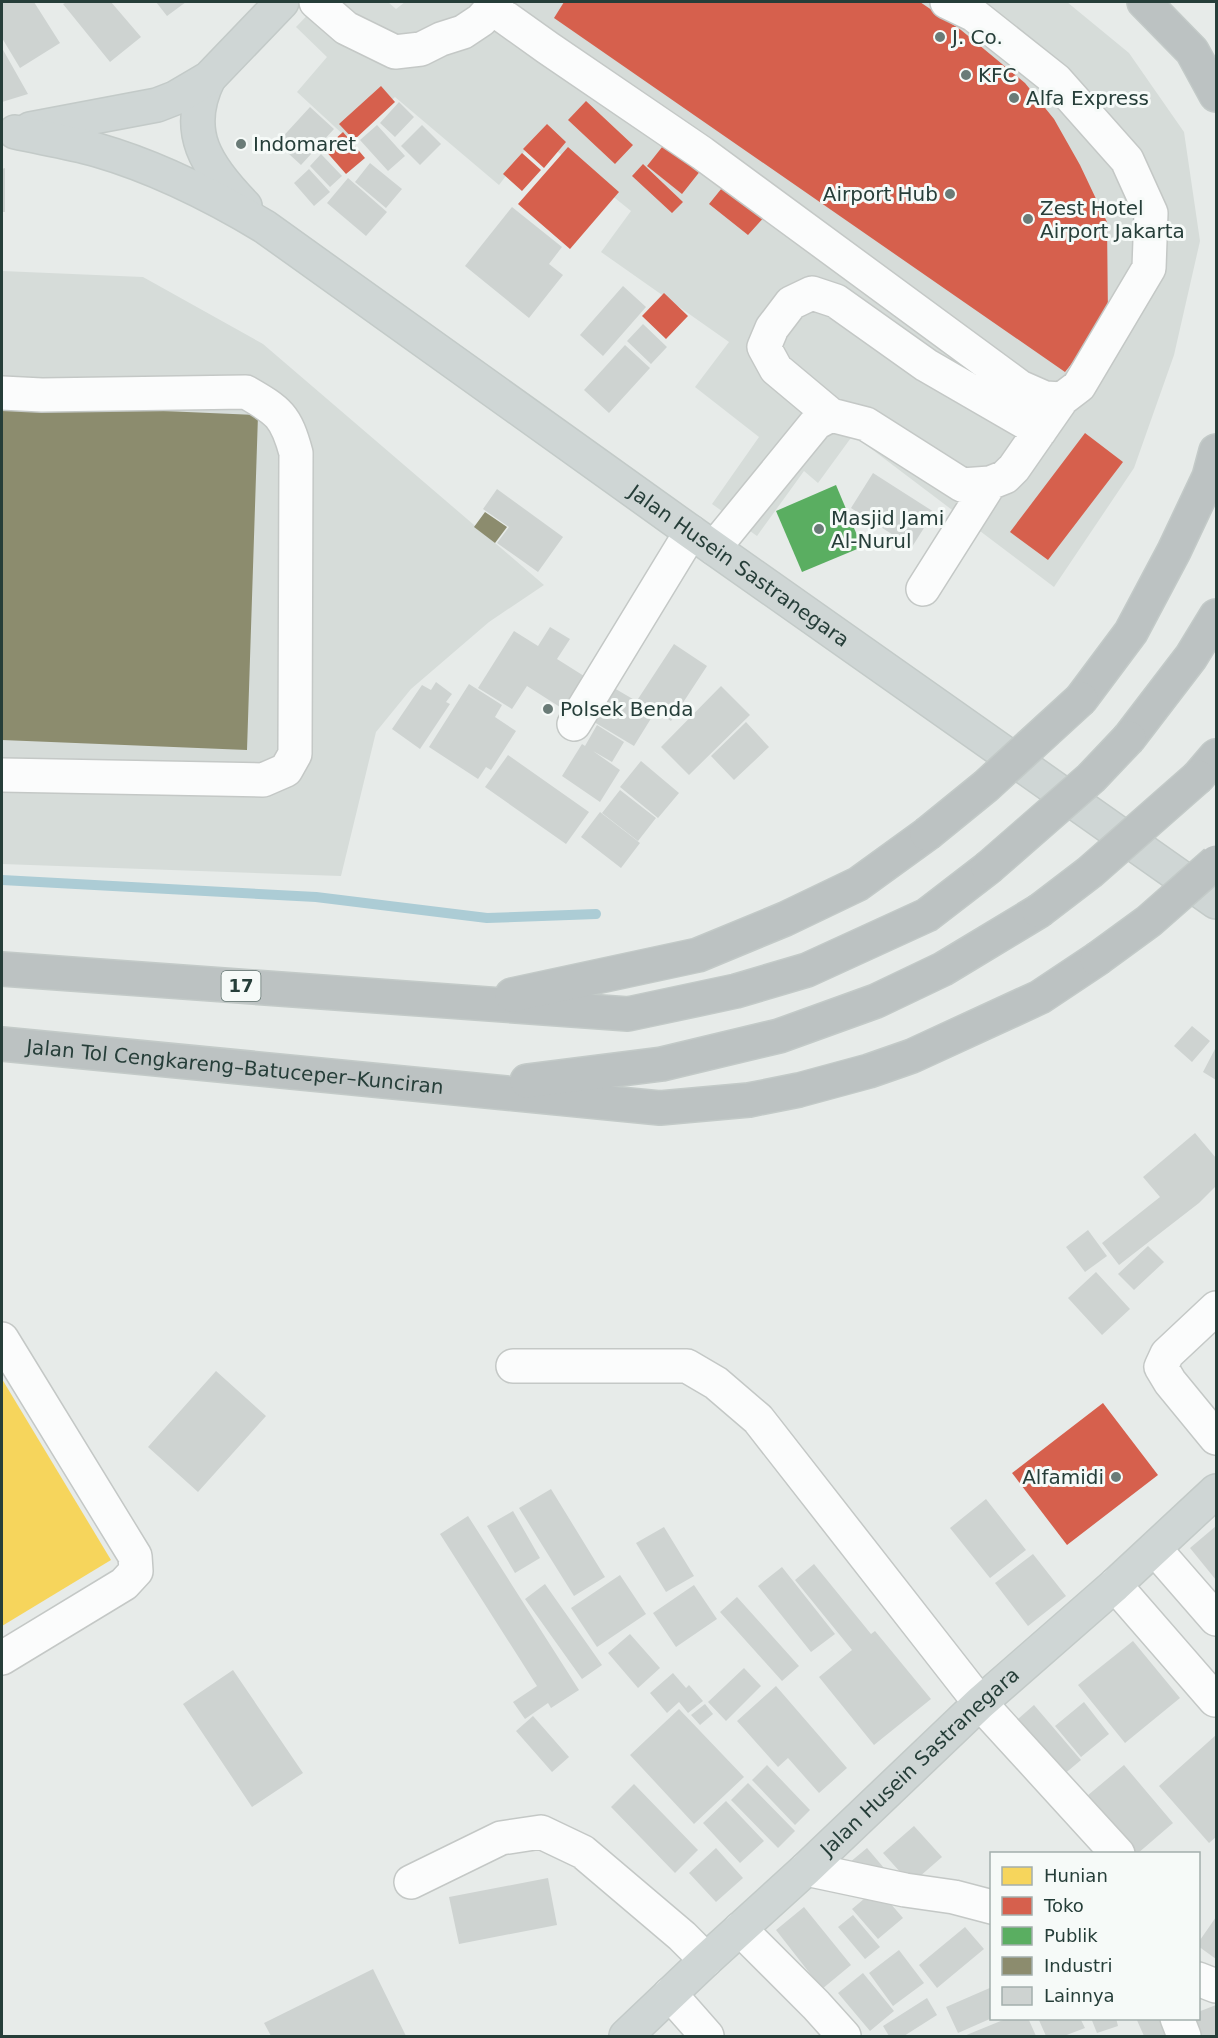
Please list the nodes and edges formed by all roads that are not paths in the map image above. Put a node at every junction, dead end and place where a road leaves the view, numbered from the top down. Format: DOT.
graph roads {
  1 [pos="282,2"];
  2 [pos="316,2"];
  3 [pos="947,2"];
  4 [pos="1144,2"];
  5 [pos="487,4"];
  6 [pos="209,78"];
  7 [pos="1216,95"];
  8 [pos="8,133"];
  9 [pos="265,227"];
  10 [pos="2,393"];
  11 [pos="1062,399"];
  12 [pos="831,415"];
  13 [pos="1040,431"];
  14 [pos="1216,450"];
  15 [pos="990,483"];
  16 [pos="703,540"];
  17 [pos="923,589"];
  18 [pos="1216,616"];
  19 [pos="574,724"];
  20 [pos="1207,766"];
  21 [pos="2,775"];
  22 [pos="1216,862"];
  23 [pos="1216,902"];
  24 [pos="2,969"];
  25 [pos="481,1003"];
  26 [pos="2,1044"];
  27 [pos="469,1089"];
  28 [pos="1216,1308"];
  29 [pos="2,1339"];
  30 [pos="513,1366"];
  31 [pos="1216,1438"];
  32 [pos="1216,1491"];
  33 [pos="1155,1549"];
  34 [pos="1115,1585"];
  35 [pos="1216,1619"];
  36 [pos="2,1658"];
  37 [pos="1216,1699"];
  38 [pos="980,1703"];
  39 [pos="1116,1852"];
  40 [pos="806,1869"];
  41 [pos="411,1882"];
  42 [pos="990,1906"];
  43 [pos="740,1929"];
  44 [pos="706,1960"];
  45 [pos="1200,1980"];
  46 [pos="1216,1986"];
  47 [pos="670,1994"];
  48 [pos="1177,2020"];
  49 [pos="626,2037"];
  50 [pos="707,2037"];
  51 [pos="844,2037"];
  52 [pos="1184,2037"];
  1 -- 6 [label="main road, Jalan Husein Sastranegara"];
  2 -- 5 [label="street"];
  3 -- 11 [label="street"];
  4 -- 7 [label="highway"];
  5 -- 11 [label="street"];
  6 -- 8 [label="main road, Jalan Husein Sastranegara"];
  6 -- 9 [label="main road, Jalan Husein Sastranegara"];
  8 -- 9 [label="main road, Jalan Husein Sastranegara"];
  9 -- 16 [label="main road, Jalan Husein Sastranegara"];
  10 -- 21 [label="street"];
  11 -- 13 [label="street"];
  12 -- 13 [label="street"];
  12 -- 15 [label="street"];
  12 -- 16 [label="street"];
  13 -- 15 [label="street"];
  14 -- 25 [label="highway, bridge"];
  15 -- 17 [label="street"];
  16 -- 19 [label="street"];
  16 -- 23 [label="main road, Jalan Husein Sastranegara"];
  18 -- 25 [label="highway, bridge"];
  20 -- 27 [label="highway, bridge"];
  22 -- 27 [label="highway, bridge"];
  24 -- 25 [label="highway, 17"];
  26 -- 27 [label="highway, Jalan Tol Cengkareng–Batuceper–Kunciran"];
  28 -- 31 [label="street"];
  29 -- 36 [label="street"];
  30 -- 38 [label="street"];
  32 -- 33 [label="main road, Jalan Husein Sastranegara"];
  33 -- 34 [label="main road, Jalan Husein Sastranegara"];
  33 -- 35 [label="street"];
  34 -- 37 [label="street"];
  34 -- 38 [label="main road, Jalan Husein Sastranegara"];
  38 -- 39 [label="street"];
  38 -- 40 [label="main road, Jalan Husein Sastranegara"];
  40 -- 42 [label="street"];
  40 -- 43 [label="main road, Jalan Husein Sastranegara"];
  41 -- 44 [label="street"];
  43 -- 44 [label="main road, Jalan Husein Sastranegara"];
  43 -- 51 [label="street"];
  44 -- 47 [label="main road, Jalan Husein Sastranegara"];
  45 -- 46 [label="street"];
  47 -- 49 [label="main road, Jalan Husein Sastranegara"];
  47 -- 50 [label="street"];
  48 -- 52 [label="street"];
}
